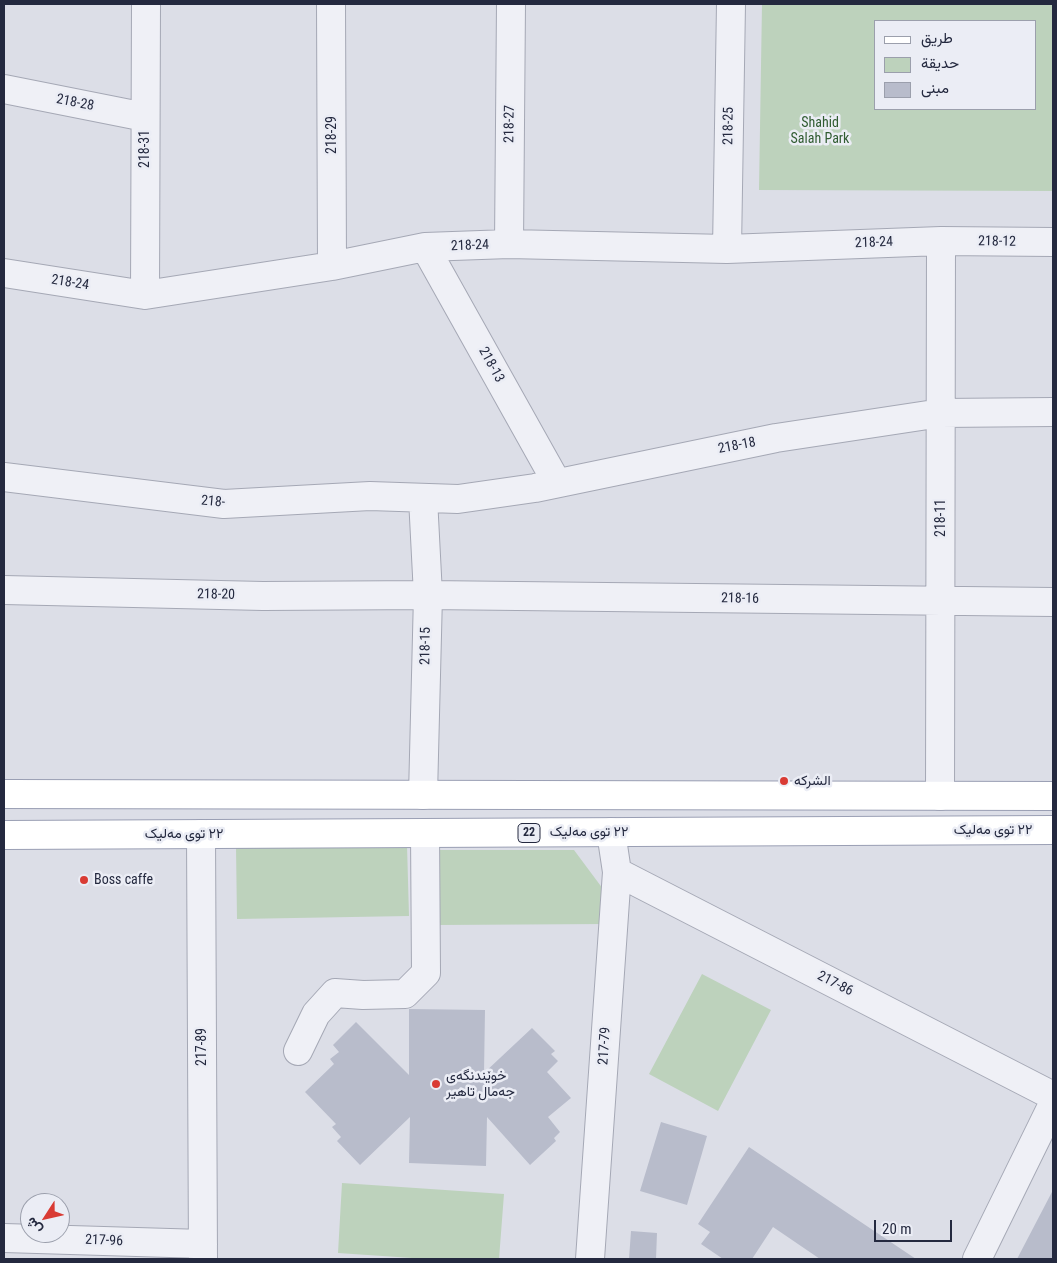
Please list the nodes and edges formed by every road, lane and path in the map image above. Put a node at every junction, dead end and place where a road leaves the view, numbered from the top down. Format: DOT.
graph roads {
  1 [pos="146,4"];
  2 [pos="331,4"];
  3 [pos="511,4"];
  4 [pos="731,4"];
  5 [pos="4,89"];
  6 [pos="145,117"];
  7 [pos="941,241"];
  8 [pos="1053,242"];
  9 [pos="509,244"];
  10 [pos="425,247"];
  11 [pos="727,249"];
  12 [pos="332,266"];
  13 [pos="4,273"];
  14 [pos="145,295"];
  15 [pos="1053,412"];
  16 [pos="941,413"];
  17 [pos="4,477"];
  18 [pos="557,483"];
  19 [pos="423,498"];
  20 [pos="4,590"];
  21 [pos="428,595"];
  22 [pos="940,601"];
  23 [pos="1053,602"];
  24 [pos="4,794"];
  25 [pos="423,795"];
  26 [pos="940,796"];
  27 [pos="1053,796"];
  28 [pos="1053,830"];
  29 [pos="611,832"];
  30 [pos="201,834"];
  31 [pos="425,834"];
  32 [pos="4,835"];
  33 [pos="617,872"];
  34 [pos="298,1051"];
  35 [pos="1053,1096"];
  36 [pos="1053,1104"];
  37 [pos="15,1245"];
  38 [pos="203,1252"];
  39 [pos="590,1259"];
  40 [pos="977,1259"];
  1 -- 6 [label="street, 218-31"];
  2 -- 12 [label="street, 218-29"];
  3 -- 9 [label="street, 218-27"];
  4 -- 11 [label="street, 218-25"];
  5 -- 6 [label="street, 218-28"];
  6 -- 14 [label="street, 218-31"];
  7 -- 8 [label="street, 218-12"];
  7 -- 11 [label="street, 218-24"];
  7 -- 16 [label="street, 218-11"];
  9 -- 10 [label="street, 218-24"];
  9 -- 11 [label="street, 218-24"];
  10 -- 12 [label="street, 218-24"];
  10 -- 18 [label="street, 218-13"];
  12 -- 14 [label="street, 218-24"];
  13 -- 14 [label="street, 218-24"];
  15 -- 16 [label="street, 218-18"];
  16 -- 18 [label="street, 218-18"];
  16 -- 22 [label="street, 218-11"];
  17 -- 19 [label="street, 218-"];
  18 -- 19 [label="street, 218-18"];
  19 -- 21 [label="street, 218-15"];
  20 -- 21 [label="street, 218-20"];
  21 -- 22 [label="street, 218-16"];
  21 -- 25 [label="street, 218-15"];
  22 -- 23 [label="street, 218-16"];
  22 -- 26 [label="street, 218-11"];
  24 -- 25 [label="main road"];
  25 -- 26 [label="main road"];
  26 -- 27 [label="main road"];
  28 -- 29 [label="main road, ٢٢ توی مەلیک / 22"];
  29 -- 31 [label="main road, ٢٢ توی مەلیک / 22"];
  29 -- 33 [label="street, 217-79"];
  30 -- 31 [label="main road, ٢٢ توی مەلیک / 22"];
  30 -- 32 [label="main road, ٢٢ توی مەلیک / 22"];
  30 -- 38 [label="street, 217-89"];
  31 -- 34 [label="street"];
  33 -- 35 [label="street, 217-86"];
  33 -- 39 [label="street, 217-79"];
  36 -- 40 [label="street"];
  37 -- 38 [label="street, 217-96"];
}
